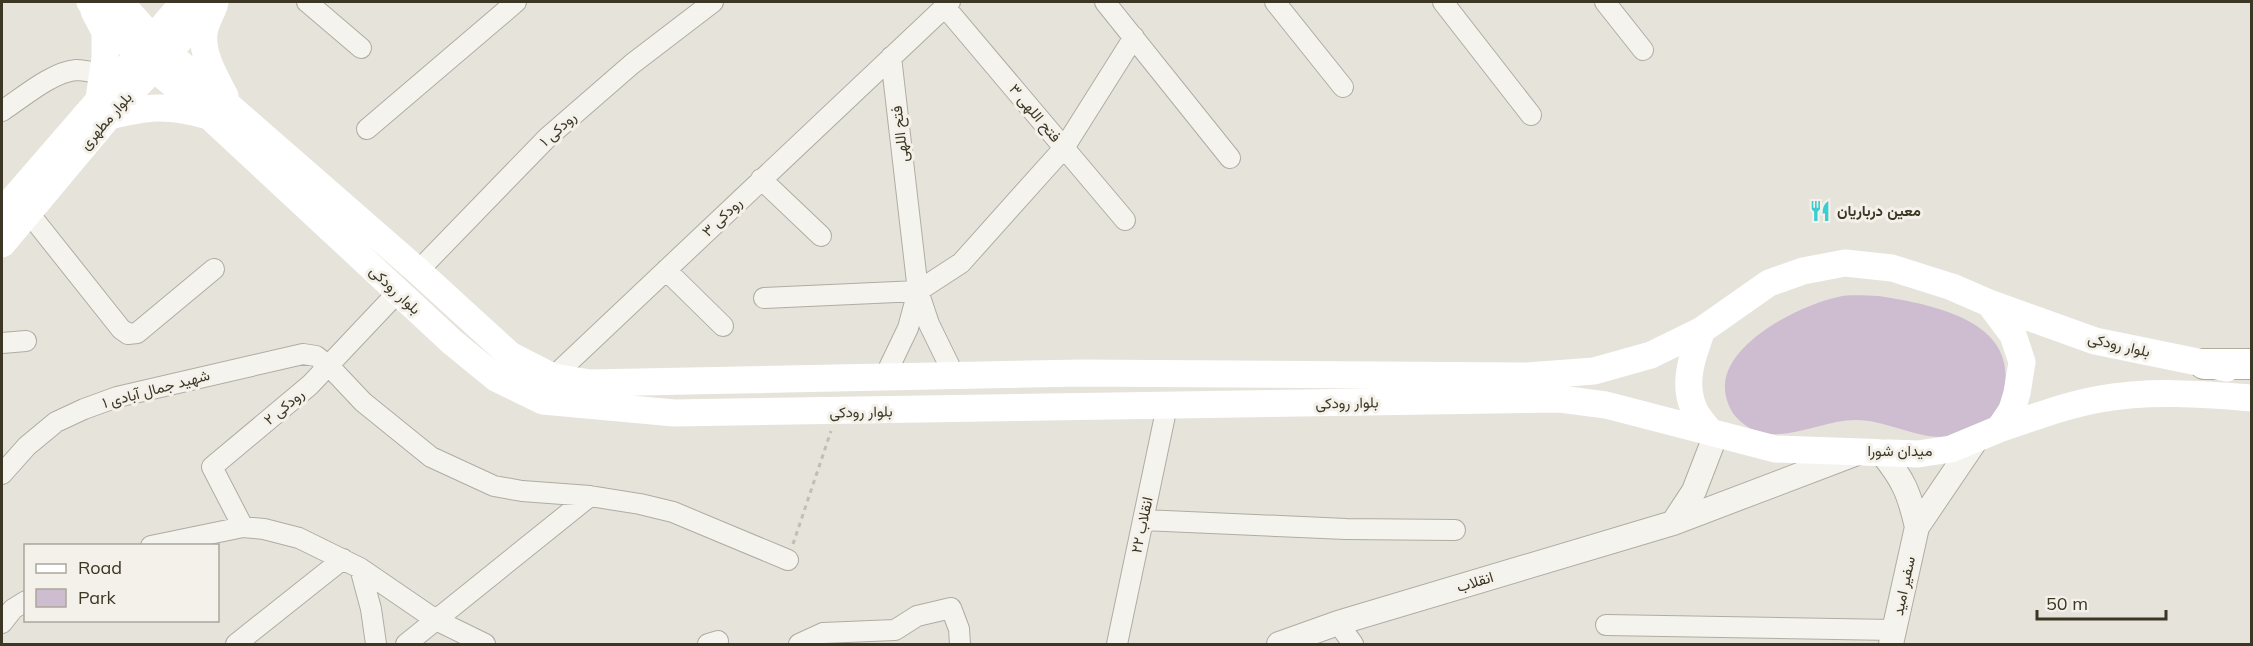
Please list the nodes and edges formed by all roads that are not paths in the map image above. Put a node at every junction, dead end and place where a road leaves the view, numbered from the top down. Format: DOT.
graph roads {
  1 [pos="90,2"];
  2 [pos="120,2"];
  3 [pos="184,2"];
  4 [pos="215,2"];
  5 [pos="307,2"];
  6 [pos="516,2"];
  7 [pos="712,2"];
  8 [pos="1105,2"];
  9 [pos="1275,2"];
  10 [pos="1443,2"];
  11 [pos="1605,2"];
  12 [pos="947,4"];
  13 [pos="1134,37"];
  14 [pos="361,48"];
  15 [pos="1643,50"];
  16 [pos="153,54"];
  17 [pos="891,57"];
  18 [pos="1343,87"];
  19 [pos="97,109"];
  20 [pos="2,111"];
  21 [pos="220,112"];
  22 [pos="1531,115"];
  23 [pos="367,129"];
  24 [pos="1064,148"];
  25 [pos="1230,158"];
  26 [pos="761,179"];
  27 [pos="2,212"];
  28 [pos="28,212"];
  29 [pos="1125,220"];
  30 [pos="820,236"];
  31 [pos="2,244"];
  32 [pos="214,269"];
  33 [pos="666,270"];
  34 [pos="418,271"];
  35 [pos="918,291"];
  36 [pos="397,293"];
  37 [pos="764,298"];
  38 [pos="1989,303"];
  39 [pos="723,326"];
  40 [pos="1702,330"];
  41 [pos="26,341"];
  42 [pos="2,343"];
  43 [pos="2204,364"];
  44 [pos="2252,364"];
  45 [pos="330,367"];
  46 [pos="1594,370"];
  47 [pos="2252,373"];
  48 [pos="954,375"];
  49 [pos="885,376"];
  50 [pos="553,377"];
  51 [pos="2252,398"];
  52 [pos="1606,405"];
  53 [pos="1167,406"];
  54 [pos="1713,433"];
  55 [pos="1988,435"];
  56 [pos="1872,452"];
  57 [pos="2,474"];
  58 [pos="590,496"];
  59 [pos="1143,520"];
  60 [pos="1673,523"];
  61 [pos="243,527"];
  62 [pos="1917,527"];
  63 [pos="1455,530"];
  64 [pos="161,544"];
  65 [pos="788,560"];
  66 [pos="351,564"];
  67 [pos="436,620"];
  68 [pos="1338,623"];
  69 [pos="1606,625"];
  70 [pos="1893,637"];
  71 [pos="236,645"];
  72 [pos="376,645"];
  73 [pos="406,645"];
  74 [pos="485,645"];
  75 [pos="799,645"];
  76 [pos="960,645"];
  77 [pos="1116,645"];
  78 [pos="1279,645"];
  79 [pos="1353,645"];
  1 -- 16 [label="main road"];
  1 -- 19 [label="main road"];
  2 -- 16 [label="main road"];
  3 -- 16 [label="main road, بلوار مطهری"];
  4 -- 16 [label="main road, بلوار مطهری"];
  4 -- 21 [label="main road"];
  5 -- 14 [label="street"];
  6 -- 23 [label="street"];
  7 -- 34 [label="street, رودکی ۱"];
  8 -- 13 [label="street"];
  9 -- 18 [label="street"];
  10 -- 22 [label="street"];
  11 -- 15 [label="street"];
  12 -- 17 [label="street"];
  12 -- 24 [label="street, فتح اللهی ۳"];
  13 -- 24 [label="street"];
  13 -- 25 [label="street"];
  16 -- 19 [label="main road, بلوار مطهری"];
  16 -- 21 [label="main road, بلوار رودکی"];
  17 -- 26 [label="street, رودکی ۳"];
  17 -- 35 [label="street, فتح اللهی"];
  19 -- 20 [label="street"];
  19 -- 21 [label="main road"];
  19 -- 27 [label="main road, بلوار مطهری"];
  19 -- 28 [label="main road, بلوار مطهری"];
  21 -- 34 [label="main road, بلوار رودکی"];
  21 -- 36 [label="main road, بلوار رودکی"];
  24 -- 29 [label="street, فتح اللهی ۳"];
  24 -- 35 [label="street"];
  26 -- 30 [label="street"];
  26 -- 33 [label="street, رودکی ۳"];
  28 -- 31 [label="main road, بلوار مطهری"];
  28 -- 32 [label="street"];
  33 -- 39 [label="street"];
  33 -- 50 [label="street, رودکی ۳"];
  34 -- 50 [label="main road, بلوار رودکی"];
  35 -- 37 [label="street"];
  35 -- 48 [label="street"];
  35 -- 49 [label="street"];
  36 -- 45 [label="street, رودکی ۲"];
  36 -- 53 [label="main road, بلوار رودکی"];
  38 -- 40 [label="main road"];
  38 -- 43 [label="main road, بلوار رودکی"];
  38 -- 55 [label="main road"];
  40 -- 46 [label="main road, بلوار رودکی"];
  40 -- 54 [label="main road"];
  41 -- 42 [label="street"];
  43 -- 44 [label="main road"];
  43 -- 47 [label="main road, بلوار رودکی"];
  45 -- 57 [label="street, شهید جمال آبادی ۱"];
  45 -- 58 [label="street"];
  45 -- 61 [label="street, رودکی ۲"];
  46 -- 48 [label="main road, بلوار رودکی"];
  46 -- 52 [label="main road"];
  48 -- 49 [label="main road, بلوار رودکی"];
  49 -- 50 [label="main road, بلوار رودکی"];
  51 -- 55 [label="main road"];
  52 -- 53 [label="main road, بلوار رودکی"];
  52 -- 54 [label="main road, بلوار رودکی"];
  53 -- 59 [label="street, انقلاب ۲۲"];
  54 -- 56 [label="main road, میدان شورا"];
  54 -- 60 [label="street"];
  55 -- 56 [label="main road, میدان شورا"];
  55 -- 62 [label="street, سفیر امید"];
  56 -- 60 [label="street, انقلاب"];
  56 -- 62 [label="street, سفیر امید"];
  58 -- 65 [label="street"];
  58 -- 67 [label="street"];
  59 -- 63 [label="street"];
  59 -- 77 [label="street, انقلاب ۲۲"];
  60 -- 68 [label="street, انقلاب"];
  61 -- 64 [label="street"];
  61 -- 66 [label="street"];
  62 -- 70 [label="street, سفیر امید"];
  66 -- 67 [label="street"];
  66 -- 71 [label="street"];
  66 -- 72 [label="street"];
  67 -- 73 [label="street"];
  67 -- 74 [label="street"];
  68 -- 78 [label="street, انقلاب"];
  68 -- 79 [label="street"];
  69 -- 70 [label="street"];
  75 -- 76 [label="street"];
}
